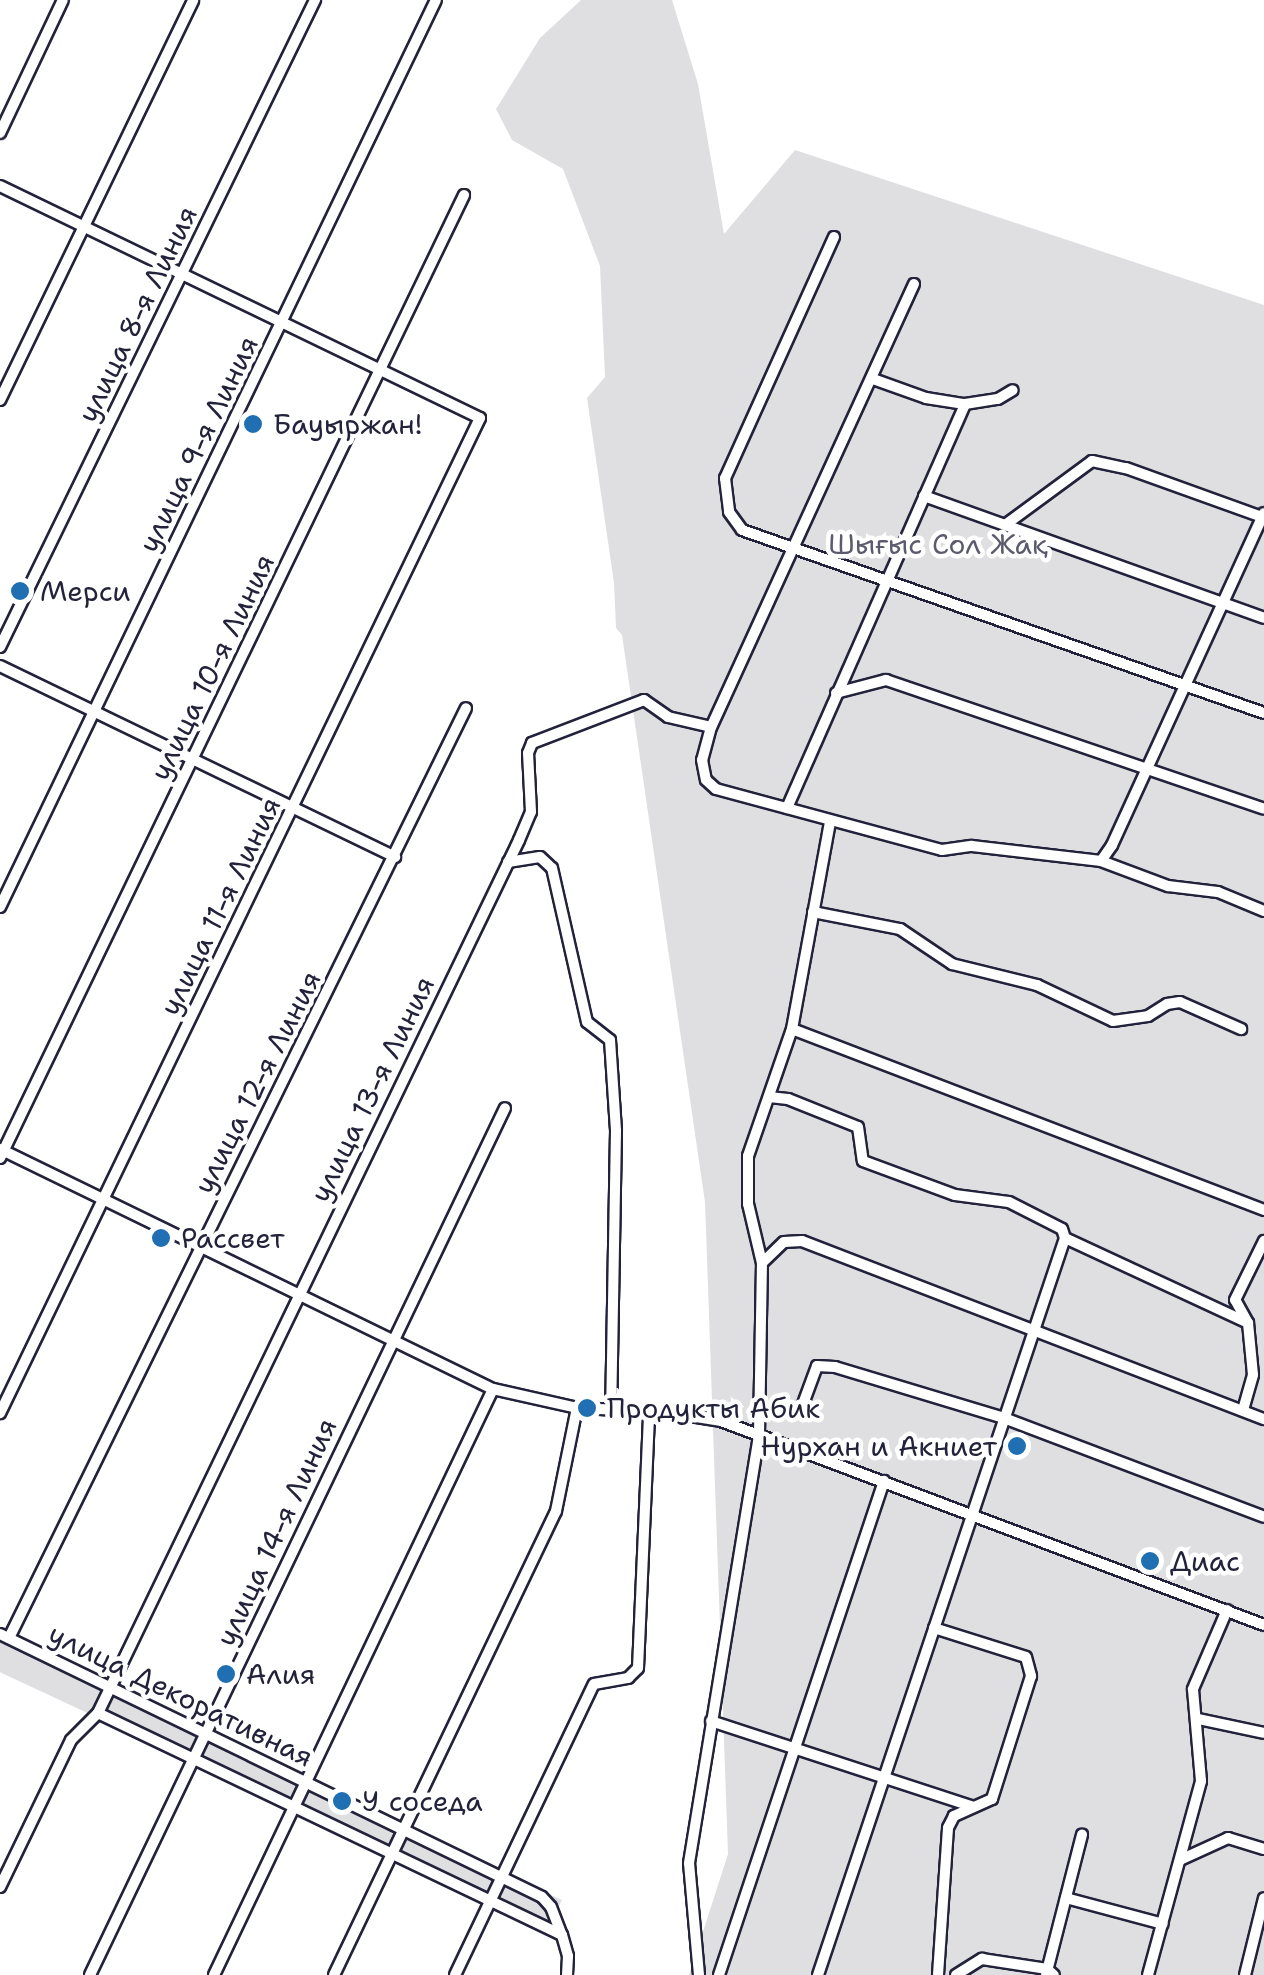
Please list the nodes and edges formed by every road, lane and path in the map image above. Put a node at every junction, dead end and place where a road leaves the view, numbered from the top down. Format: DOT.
graph roads {
  1 [pos="63,0"];
  2 [pos="192,0"];
  3 [pos="315,0"];
  4 [pos="436,0"];
  5 [pos="0,133"];
  6 [pos="0,186"];
  7 [pos="464,195"];
  8 [pos="83,226"];
  9 [pos="834,237"];
  10 [pos="182,274"];
  11 [pos="914,284"];
  12 [pos="282,322"];
  13 [pos="380,369"];
  14 [pos="873,379"];
  15 [pos="1012,390"];
  16 [pos="0,400"];
  17 [pos="965,404"];
  18 [pos="924,496"];
  19 [pos="1263,515"];
  20 [pos="1006,525"];
  21 [pos="795,549"];
  22 [pos="886,582"];
  23 [pos="1223,602"];
  24 [pos="1264,618"];
  25 [pos="0,647"];
  26 [pos="0,666"];
  27 [pos="1184,687"];
  28 [pos="836,694"];
  29 [pos="466,708"];
  30 [pos="1264,712"];
  31 [pos="94,713"];
  32 [pos="711,727"];
  33 [pos="193,759"];
  34 [pos="1145,772"];
  35 [pos="293,806"];
  36 [pos="787,808"];
  37 [pos="1264,809"];
  38 [pos="830,822"];
  39 [pos="394,857"];
  40 [pos="508,862"];
  41 [pos="1101,862"];
  42 [pos="0,908"];
  43 [pos="1264,910"];
  44 [pos="813,912"];
  45 [pos="792,1029"];
  46 [pos="1241,1030"];
  47 [pos="768,1097"];
  48 [pos="505,1108"];
  49 [pos="1,1153"];
  50 [pos="103,1199"];
  51 [pos="1264,1210"];
  52 [pos="1065,1238"];
  53 [pos="1264,1240"];
  54 [pos="200,1245"];
  55 [pos="762,1262"];
  56 [pos="298,1295"];
  57 [pos="1248,1324"];
  58 [pos="1034,1331"];
  59 [pos="393,1340"];
  60 [pos="493,1389"];
  61 [pos="761,1406"];
  62 [pos="577,1408"];
  63 [pos="1243,1411"];
  64 [pos="611,1412"];
  65 [pos="0,1413"];
  66 [pos="649,1414"];
  67 [pos="1004,1418"];
  68 [pos="1264,1419"];
  69 [pos="760,1434"];
  70 [pos="884,1481"];
  71 [pos="972,1514"];
  72 [pos="1264,1517"];
  73 [pos="1227,1610"];
  74 [pos="1264,1624"];
  75 [pos="934,1628"];
  76 [pos="4,1636"];
  77 [pos="110,1686"];
  78 [pos="98,1714"];
  79 [pos="1198,1719"];
  80 [pos="711,1721"];
  81 [pos="206,1732"];
  82 [pos="1264,1732"];
  83 [pos="793,1749"];
  84 [pos="194,1759"];
  85 [pos="884,1778"];
  86 [pos="305,1780"];
  87 [pos="293,1806"];
  88 [pos="973,1806"];
  89 [pos="403,1829"];
  90 [pos="1082,1835"];
  91 [pos="1264,1849"];
  92 [pos="391,1853"];
  93 [pos="1180,1860"];
  94 [pos="501,1876"];
  95 [pos="0,1887"];
  96 [pos="1066,1898"];
  97 [pos="1264,1898"];
  98 [pos="490,1901"];
  99 [pos="1163,1924"];
  100 [pos="562,1935"];
  101 [pos="1049,1973"];
  102 [pos="90,1975"];
  103 [pos="214,1975"];
  104 [pos="334,1975"];
  105 [pos="455,1975"];
  106 [pos="566,1975"];
  107 [pos="698,1975"];
  108 [pos="719,1975"];
  109 [pos="818,1975"];
  110 [pos="938,1975"];
  111 [pos="956,1975"];
  112 [pos="1148,1975"];
  113 [pos="1245,1975"];
  1 -- 5 [label="street"];
  2 -- 8 [label="street"];
  3 -- 10 [label="street, улица 8-я Линия"];
  4 -- 12 [label="street, улица 9-я Линия"];
  6 -- 8 [label="street"];
  7 -- 13 [label="street, улица 10-я Линия"];
  8 -- 10 [label="street"];
  8 -- 16 [label="street"];
  9 -- 21 [label="street"];
  10 -- 12 [label="street"];
  10 -- 25 [label="street, улица 8-я Линия"];
  11 -- 14 [label="street"];
  12 -- 13 [label="street"];
  12 -- 31 [label="street, улица 9-я Линия"];
  13 -- 33 [label="street, улица 10-я Линия"];
  13 -- 35 [label="street, улица 11-я Линия"];
  14 -- 17 [label="street"];
  14 -- 21 [label="street"];
  15 -- 17 [label="street"];
  17 -- 18 [label="street"];
  18 -- 20 [label="street"];
  18 -- 22 [label="street"];
  19 -- 20 [label="street"];
  19 -- 23 [label="street"];
  20 -- 23 [label="street"];
  21 -- 22 [label="street"];
  21 -- 32 [label="street"];
  22 -- 27 [label="street"];
  22 -- 28 [label="street"];
  23 -- 24 [label="street"];
  23 -- 27 [label="street"];
  26 -- 31 [label="street"];
  27 -- 30 [label="street"];
  27 -- 34 [label="street"];
  28 -- 34 [label="street"];
  28 -- 36 [label="street"];
  29 -- 39 [label="street, улица 12-я Линия"];
  31 -- 33 [label="street"];
  31 -- 42 [label="street, улица 9-я Линия"];
  32 -- 36 [label="street"];
  32 -- 40 [label="street, улица 13-я Линия"];
  33 -- 35 [label="street"];
  33 -- 49 [label="street, улица 10-я Линия"];
  34 -- 37 [label="street"];
  34 -- 41 [label="street"];
  35 -- 39 [label="street"];
  35 -- 50 [label="street, улица 11-я Линия"];
  36 -- 38 [label="street"];
  38 -- 41 [label="street"];
  38 -- 44 [label="street"];
  39 -- 54 [label="street, улица 12-я Линия"];
  40 -- 56 [label="street, улица 13-я Линия"];
  40 -- 64 [label="street"];
  41 -- 43 [label="street"];
  44 -- 45 [label="street"];
  44 -- 46 [label="street"];
  45 -- 47 [label="street"];
  45 -- 51 [label="street"];
  47 -- 52 [label="street"];
  47 -- 55 [label="street"];
  48 -- 59 [label="street, улица 14-я Линия"];
  49 -- 50 [label="street"];
  50 -- 54 [label="street"];
  50 -- 65 [label="street, улица 11-я Линия"];
  52 -- 57 [label="street"];
  52 -- 58 [label="street"];
  53 -- 57 [label="street"];
  54 -- 56 [label="street"];
  54 -- 76 [label="street, улица 12-я Линия"];
  55 -- 58 [label="street"];
  55 -- 61 [label="street"];
  56 -- 59 [label="street"];
  56 -- 77 [label="street, улица 13-я Линия"];
  57 -- 63 [label="street"];
  58 -- 63 [label="street"];
  58 -- 67 [label="street"];
  59 -- 60 [label="street"];
  59 -- 81 [label="street, улица 14-я Линия"];
  60 -- 62 [label="street"];
  60 -- 86 [label="street"];
  61 -- 67 [label="street"];
  61 -- 69 [label="street"];
  62 -- 64 [label="street"];
  62 -- 89 [label="street"];
  63 -- 68 [label="street"];
  64 -- 66 [label="street"];
  66 -- 69 [label="street"];
  66 -- 94 [label="street"];
  67 -- 71 [label="street"];
  67 -- 72 [label="street"];
  69 -- 70 [label="street"];
  69 -- 80 [label="street"];
  70 -- 71 [label="street"];
  70 -- 83 [label="street"];
  71 -- 73 [label="street"];
  71 -- 75 [label="street"];
  73 -- 74 [label="street"];
  73 -- 79 [label="street"];
  75 -- 85 [label="street"];
  75 -- 88 [label="street"];
  76 -- 77 [label="street, улица Декоративная"];
  77 -- 78 [label="street, улица 13-я Линия"];
  77 -- 81 [label="street, улица Декоративная"];
  78 -- 84 [label="street, улица Декоративная"];
  78 -- 95 [label="street, улица 13-я Линия"];
  79 -- 82 [label="street"];
  79 -- 93 [label="street"];
  80 -- 83 [label="street"];
  80 -- 107 [label="street"];
  81 -- 84 [label="street, улица 14-я Линия"];
  81 -- 86 [label="street, улица Декоративная"];
  83 -- 85 [label="street"];
  83 -- 108 [label="street"];
  84 -- 87 [label="street, улица Декоративная"];
  84 -- 102 [label="street, улица 14-я Линия"];
  85 -- 88 [label="street"];
  85 -- 109 [label="street"];
  86 -- 87 [label="street"];
  86 -- 89 [label="street, улица Декоративная"];
  87 -- 92 [label="street, улица Декоративная"];
  87 -- 103 [label="street"];
  88 -- 110 [label="street"];
  89 -- 92 [label="street"];
  89 -- 94 [label="street, улица Декоративная"];
  90 -- 96 [label="street"];
  91 -- 93 [label="street"];
  92 -- 98 [label="street, улица Декоративная"];
  92 -- 104 [label="street"];
  93 -- 99 [label="street"];
  94 -- 98 [label="street"];
  94 -- 100 [label="street, улица Декоративная"];
  96 -- 99 [label="street"];
  96 -- 101 [label="street"];
  97 -- 113 [label="street"];
  98 -- 100 [label="street, улица Декоративная"];
  98 -- 105 [label="street"];
  99 -- 112 [label="street"];
  100 -- 106 [label="street"];
  101 -- 111 [label="street"];
}
